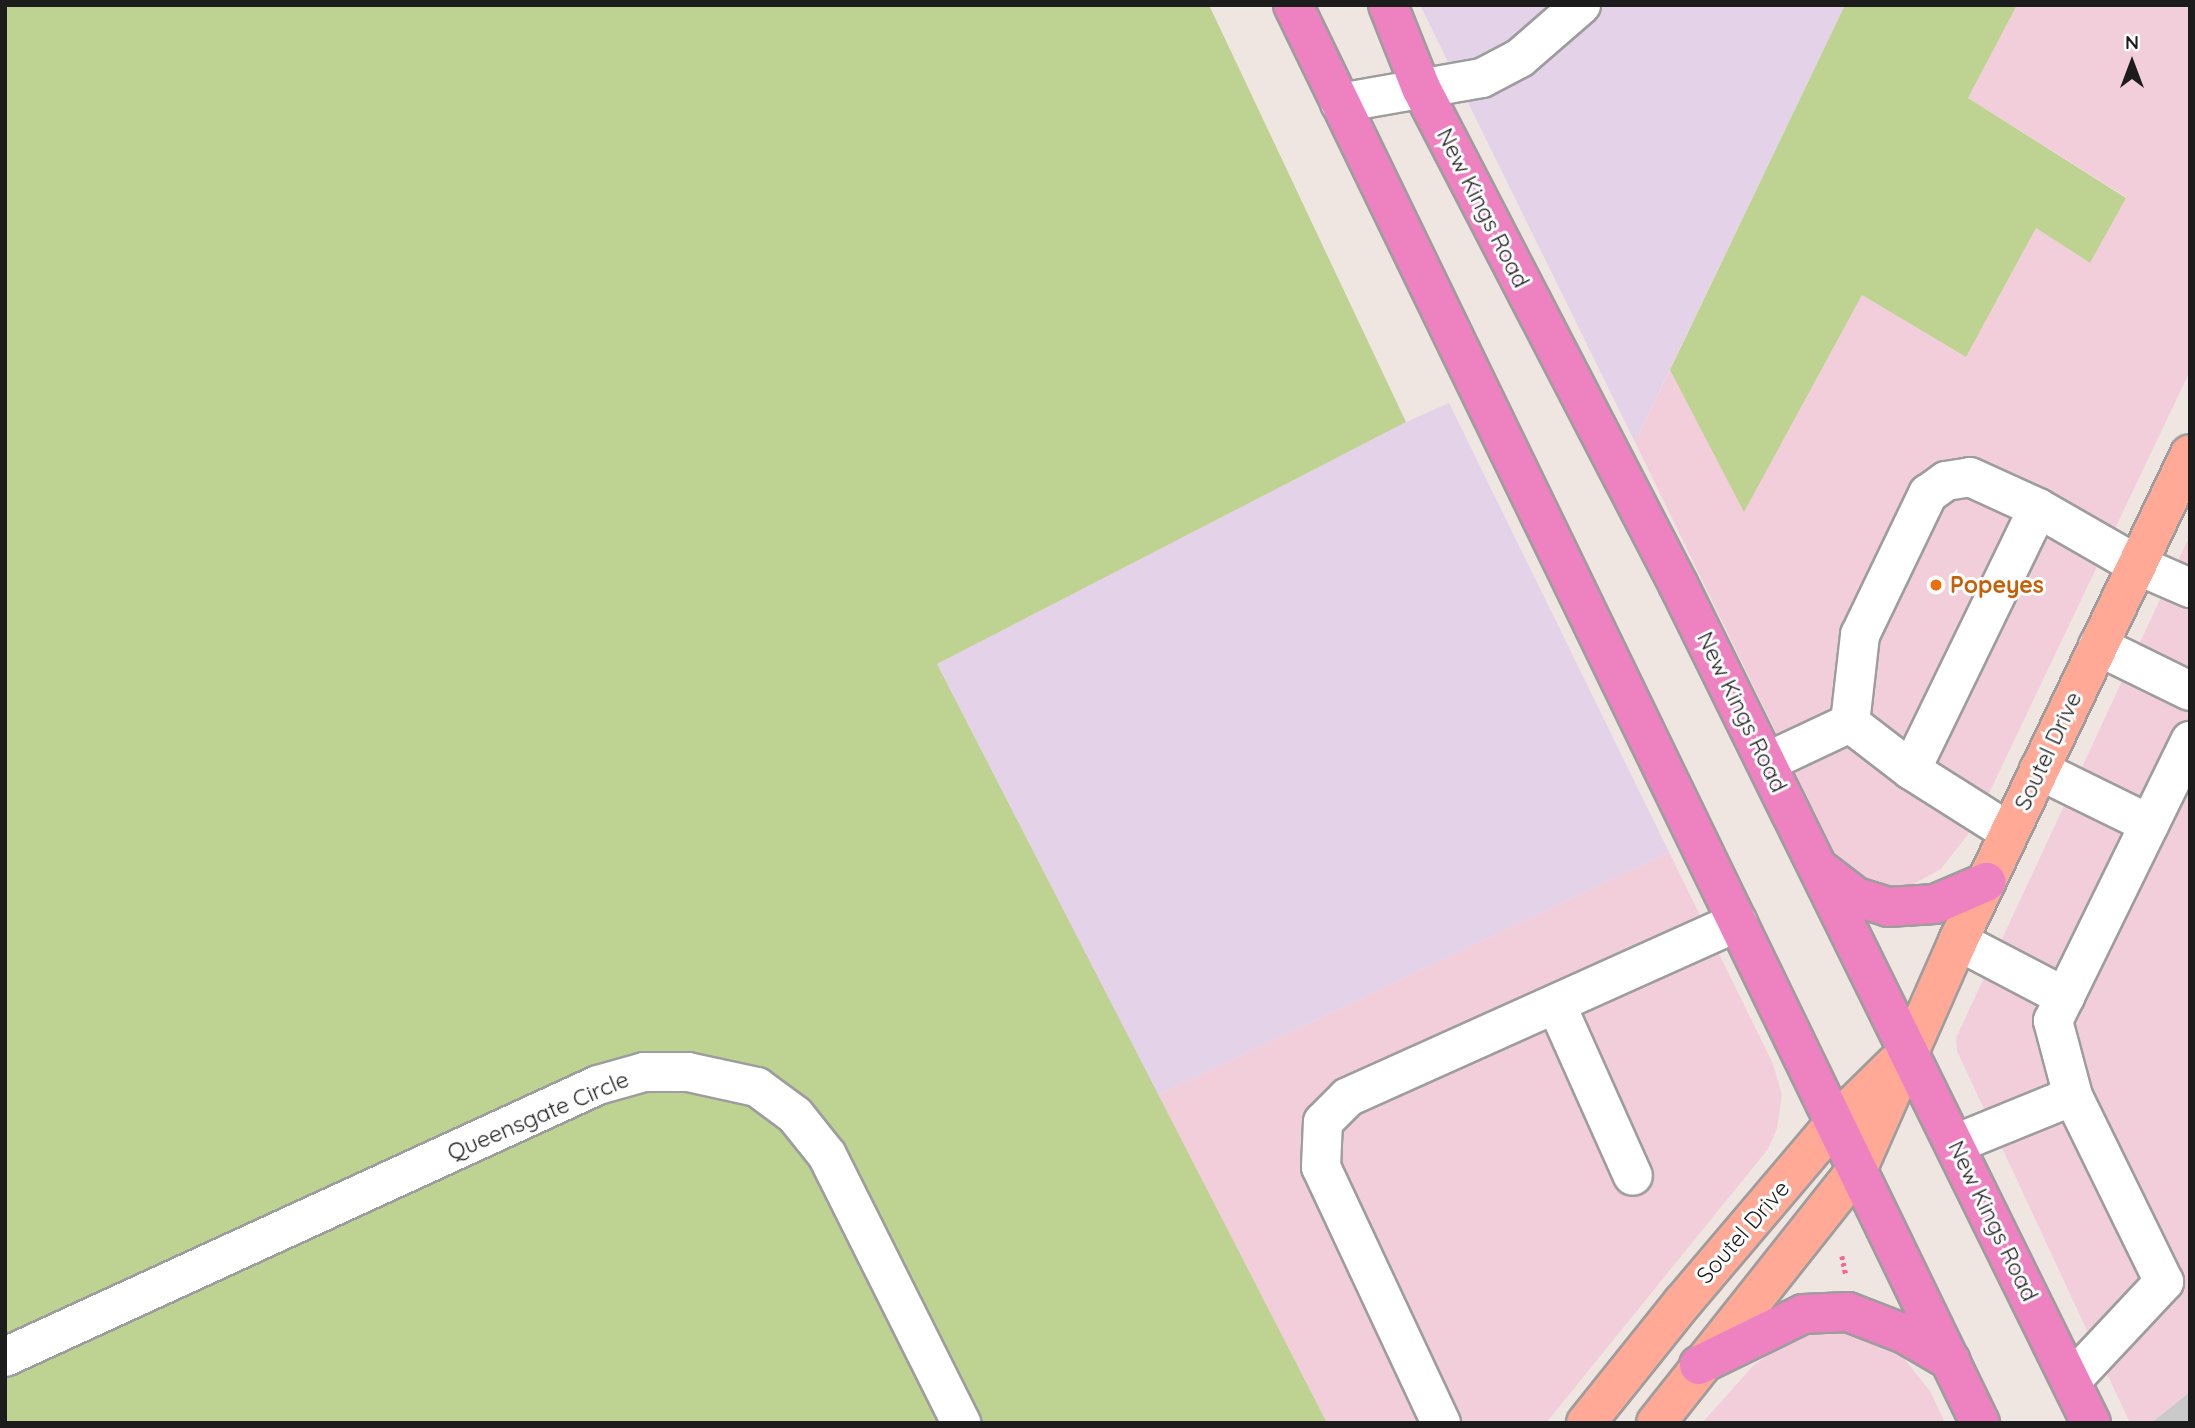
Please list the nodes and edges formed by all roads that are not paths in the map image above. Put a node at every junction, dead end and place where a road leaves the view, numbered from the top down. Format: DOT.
graph roads {
  1 [pos="1293,5"];
  2 [pos="1388,5"];
  3 [pos="1581,5"];
  4 [pos="1421,88"];
  5 [pos="1340,103"];
  6 [pos="2187,465"];
  7 [pos="2038,508"];
  8 [pos="2137,565"];
  9 [pos="2190,589"];
  10 [pos="2098,646"];
  11 [pos="2190,691"];
  12 [pos="1850,723"];
  13 [pos="2190,741"];
  14 [pos="1767,762"];
  15 [pos="1911,770"];
  16 [pos="2039,770"];
  17 [pos="2150,824"];
  18 [pos="2009,832"];
  19 [pos="1820,869"];
  20 [pos="1986,883"];
  21 [pos="1737,922"];
  22 [pos="1958,941"];
  23 [pos="2065,997"];
  24 [pos="1556,1004"];
  25 [pos="1909,1050"];
  26 [pos="2073,1096"];
  27 [pos="1835,1123"];
  28 [pos="1955,1144"];
  29 [pos="1858,1168"];
  30 [pos="1633,1176"];
  31 [pos="5,1357"];
  32 [pos="1951,1361"];
  33 [pos="1699,1365"];
  34 [pos="2071,1381"];
  35 [pos="961,1423"];
  36 [pos="1441,1423"];
  37 [pos="1586,1423"];
  38 [pos="1656,1423"];
  39 [pos="1980,1423"];
  40 [pos="2091,1423"];
  1 -- 5 [label="highway"];
  2 -- 4 [label="highway, New Kings Road"];
  3 -- 4 [label="street"];
  4 -- 5 [label="street"];
  4 -- 14 [label="highway, New Kings Road"];
  5 -- 21 [label="highway"];
  6 -- 8 [label="main road, Soutel Drive"];
  7 -- 8 [label="street"];
  7 -- 12 [label="street"];
  7 -- 15 [label="street"];
  8 -- 9 [label="street"];
  8 -- 10 [label="main road, Soutel Drive"];
  10 -- 11 [label="street"];
  10 -- 16 [label="main road, Soutel Drive"];
  12 -- 14 [label="street"];
  12 -- 15 [label="street"];
  13 -- 17 [label="street"];
  14 -- 19 [label="highway, New Kings Road"];
  15 -- 18 [label="street"];
  16 -- 17 [label="street"];
  16 -- 18 [label="main road, Soutel Drive"];
  17 -- 23 [label="street"];
  18 -- 20 [label="main road, Soutel Drive"];
  19 -- 20 [label="highway"];
  19 -- 25 [label="highway, New Kings Road"];
  20 -- 22 [label="main road, Soutel Drive"];
  21 -- 24 [label="street"];
  21 -- 27 [label="highway"];
  22 -- 23 [label="street"];
  22 -- 25 [label="main road, Soutel Drive"];
  23 -- 26 [label="street"];
  24 -- 30 [label="street"];
  24 -- 36 [label="street"];
  25 -- 27 [label="main road, Soutel Drive"];
  25 -- 28 [label="highway, New Kings Road"];
  25 -- 29 [label="main road, Soutel Drive"];
  26 -- 28 [label="street"];
  26 -- 34 [label="street"];
  27 -- 29 [label="highway"];
  27 -- 37 [label="main road, Soutel Drive"];
  28 -- 34 [label="highway, New Kings Road"];
  29 -- 32 [label="highway"];
  29 -- 33 [label="main road, Soutel Drive"];
  31 -- 35 [label="street, Queensgate Circle"];
  32 -- 33 [label="highway"];
  32 -- 39 [label="highway"];
  33 -- 38 [label="main road, Soutel Drive"];
  34 -- 40 [label="highway, New Kings Road"];
}
